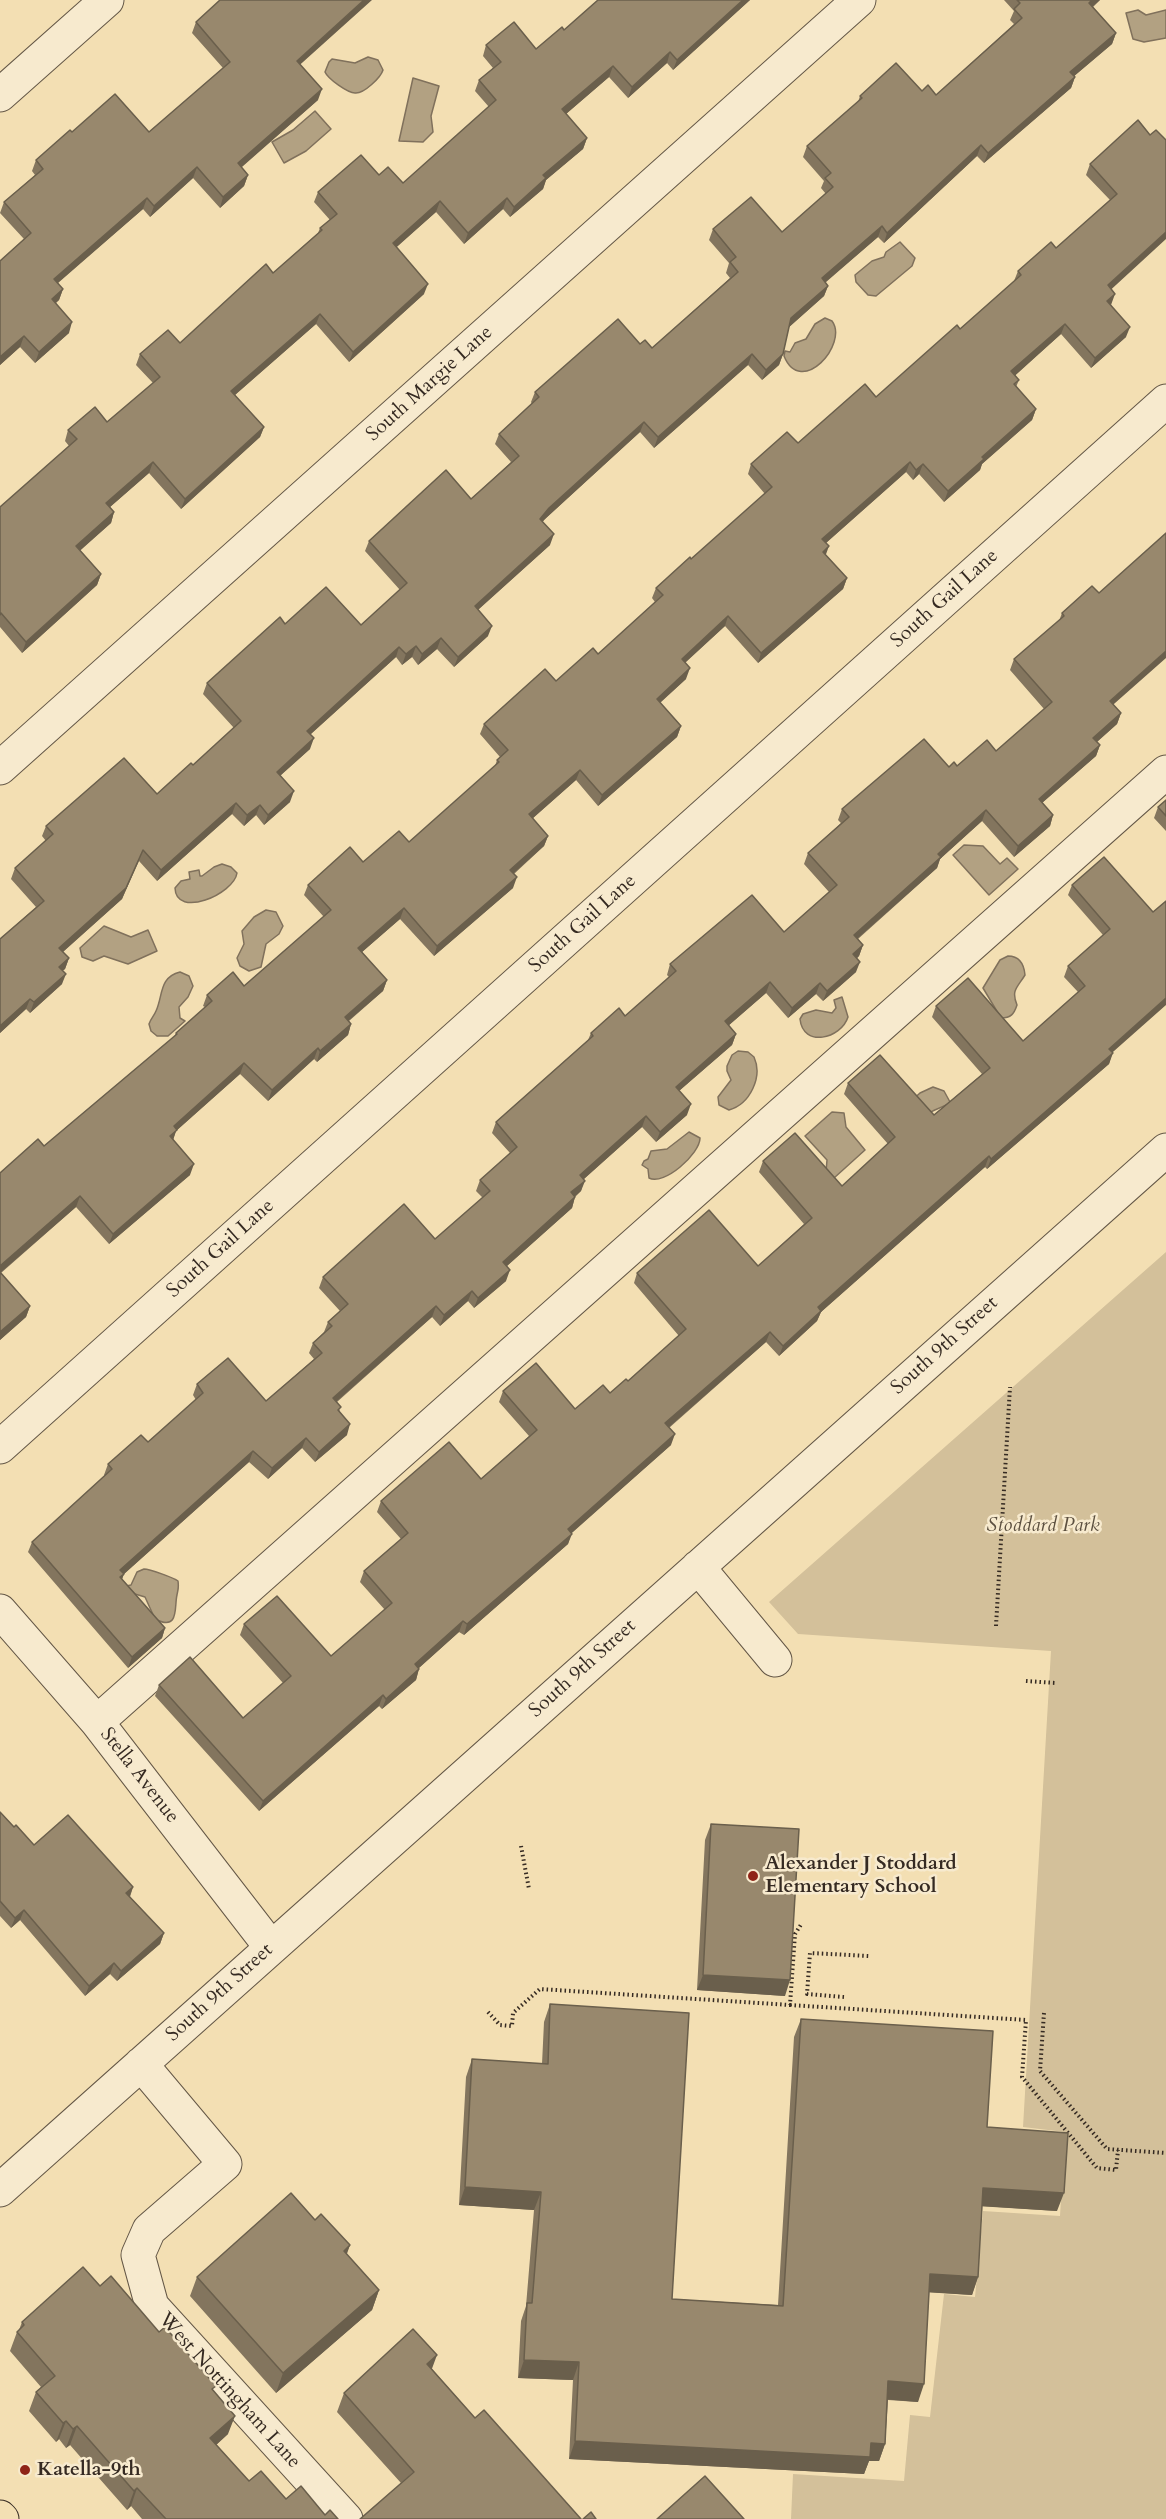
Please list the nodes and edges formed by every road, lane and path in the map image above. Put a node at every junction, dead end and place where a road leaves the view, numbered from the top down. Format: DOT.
graph roads {
  1 [pos="107,0"];
  2 [pos="859,0"];
  3 [pos="0,95"];
  4 [pos="1166,401"];
  5 [pos="0,768"];
  6 [pos="1166,772"];
  7 [pos="1166,1150"];
  8 [pos="1010,1387"];
  9 [pos="0,1448"];
  10 [pos="698,1567"];
  11 [pos="0,1611"];
  12 [pos="996,1626"];
  13 [pos="775,1660"];
  14 [pos="1026,1682"];
  15 [pos="1056,1683"];
  16 [pos="97,1722"];
  17 [pos="521,1846"];
  18 [pos="529,1889"];
  19 [pos="802,1923"];
  20 [pos="270,1947"];
  21 [pos="869,1956"];
  22 [pos="844,1997"];
  23 [pos="790,2005"];
  24 [pos="488,2012"];
  25 [pos="1044,2013"];
  26 [pos="141,2064"];
  27 [pos="1118,2150"];
  28 [pos="1166,2153"];
  29 [pos="0,2190"];
  30 [pos="346,2519"];
  1 -- 3 [label="street"];
  2 -- 5 [label="street, South Margie Lane"];
  4 -- 9 [label="street, South Gail Lane"];
  6 -- 16 [label="street"];
  7 -- 10 [label="street, South 9th Street"];
  8 -- 12 [label="path"];
  10 -- 13 [label="street"];
  10 -- 20 [label="street, South 9th Street"];
  11 -- 16 [label="street, Stella Avenue"];
  14 -- 15 [label="path"];
  16 -- 20 [label="street, Stella Avenue"];
  17 -- 18 [label="path"];
  19 -- 23 [label="path"];
  20 -- 26 [label="street, South 9th Street"];
  21 -- 22 [label="path"];
  23 -- 24 [label="path"];
  23 -- 27 [label="path"];
  25 -- 27 [label="path"];
  26 -- 29 [label="street, South 9th Street"];
  26 -- 30 [label="street, West Nottingham Lane"];
  27 -- 28 [label="path"];
}
